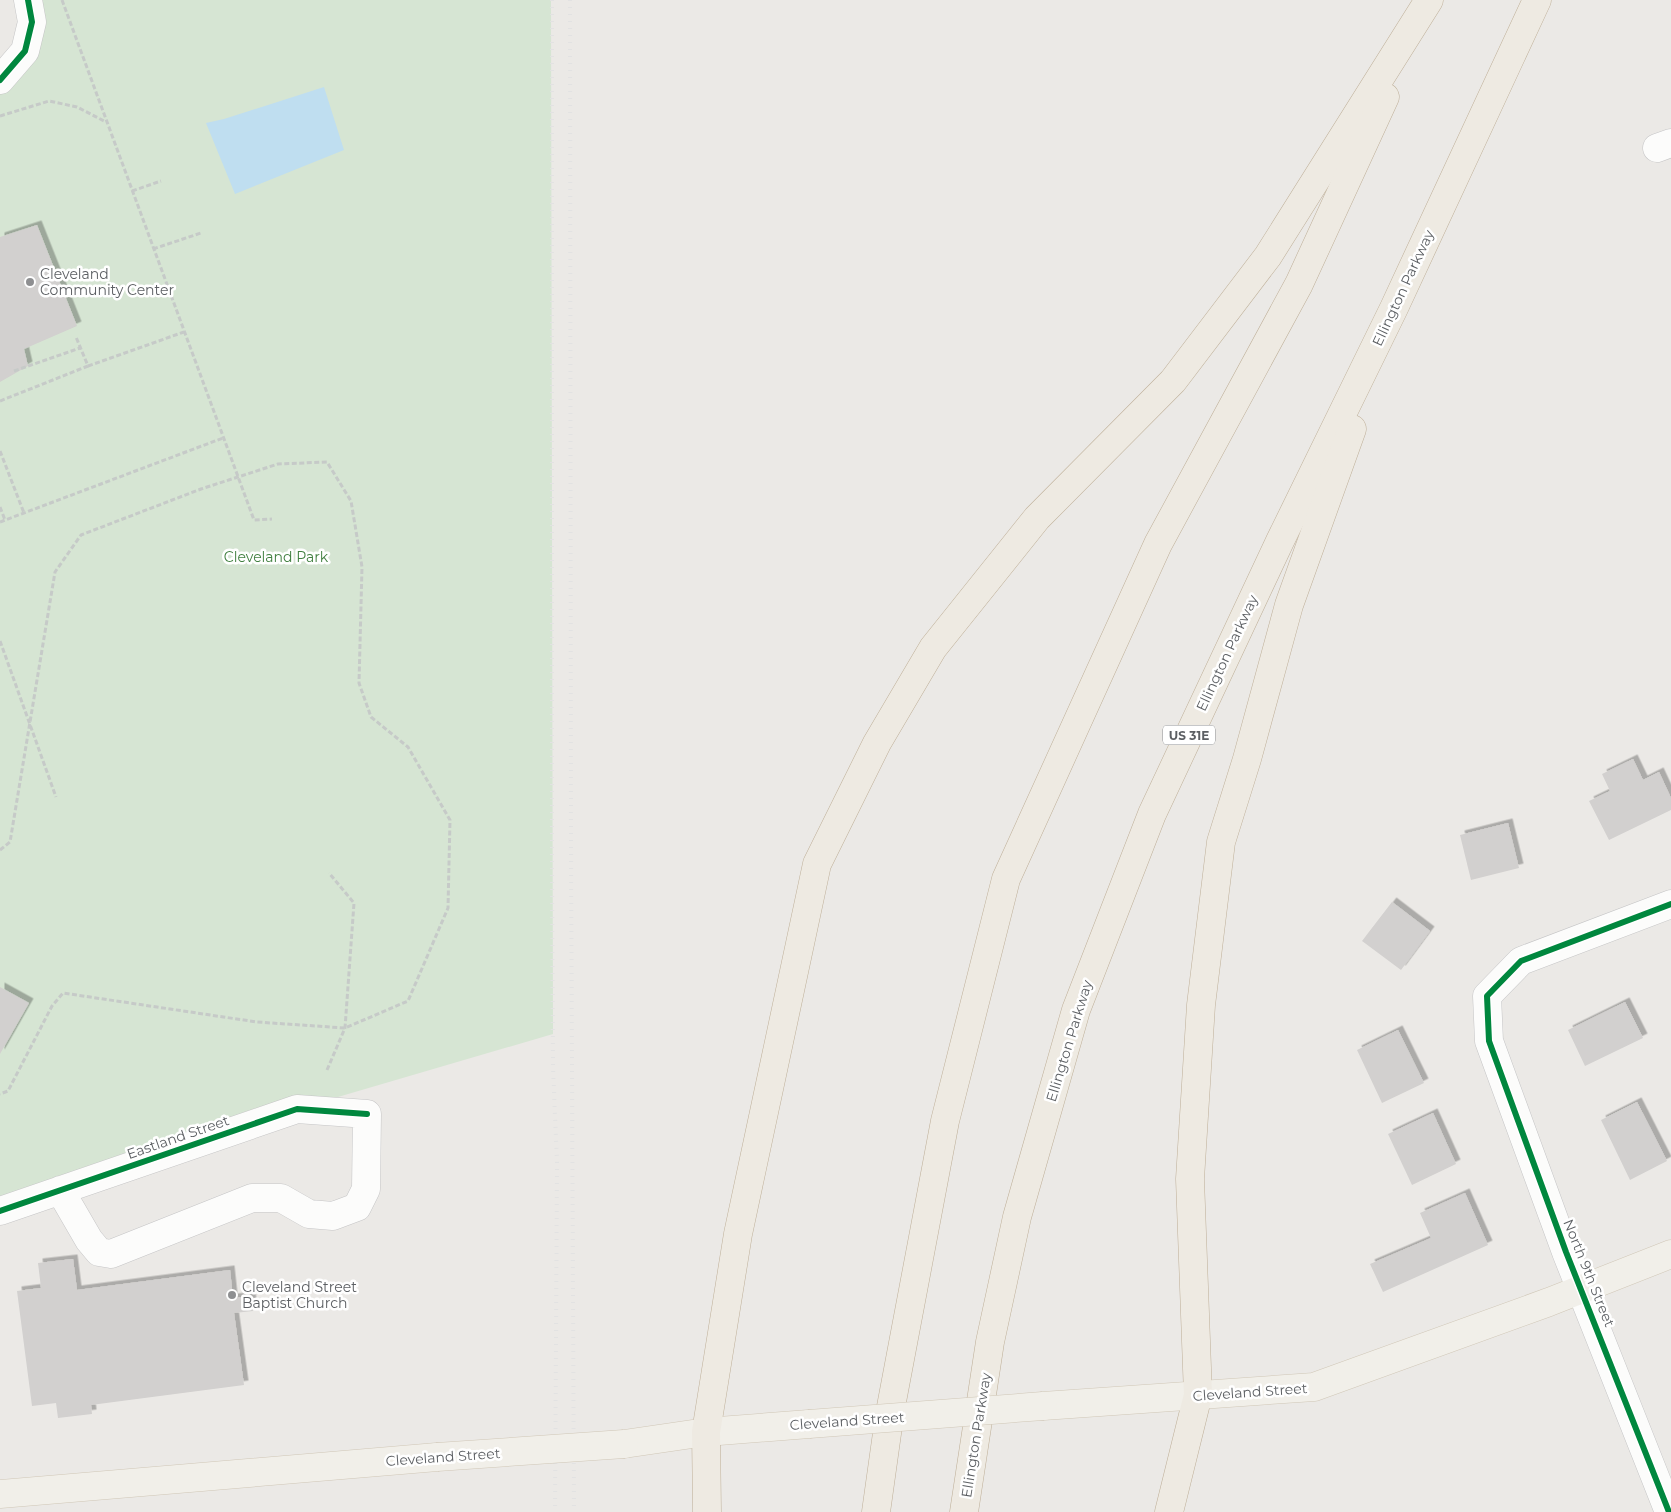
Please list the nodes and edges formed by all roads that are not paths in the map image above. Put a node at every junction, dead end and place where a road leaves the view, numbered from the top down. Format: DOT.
graph roads {
  1 [pos="28,0"];
  2 [pos="1429,0"];
  3 [pos="1538,0"];
  4 [pos="0,80"];
  5 [pos="1394,308"];
  6 [pos="1671,904"];
  7 [pos="60,1190"];
  8 [pos="0,1211"];
  9 [pos="1671,1254"];
  10 [pos="1583,1290"];
  11 [pos="1198,1395"];
  12 [pos="706,1432"];
  13 [pos="0,1494"];
  14 [pos="707,1512"];
  15 [pos="876,1512"];
  16 [pos="964,1512"];
  17 [pos="1169,1512"];
  18 [pos="1669,1512"];
  1 -- 4 [label="street"];
  2 -- 12 [label="highway"];
  2 -- 15 [label="highway"];
  3 -- 5 [label="highway, Ellington Parkway / US 31E"];
  5 -- 11 [label="highway"];
  5 -- 16 [label="highway, Ellington Parkway / US 31E"];
  6 -- 10 [label="street, North 9th Street"];
  7 -- 7 [label="street, Eastland Street"];
  7 -- 8 [label="street, Eastland Street"];
  9 -- 10 [label="main road, Cleveland Street"];
  10 -- 11 [label="main road, Cleveland Street"];
  10 -- 18 [label="street, North 9th Street"];
  11 -- 12 [label="main road, Cleveland Street, bridge"];
  11 -- 17 [label="highway"];
  12 -- 13 [label="main road, Cleveland Street, bridge"];
  12 -- 14 [label="highway"];
}
